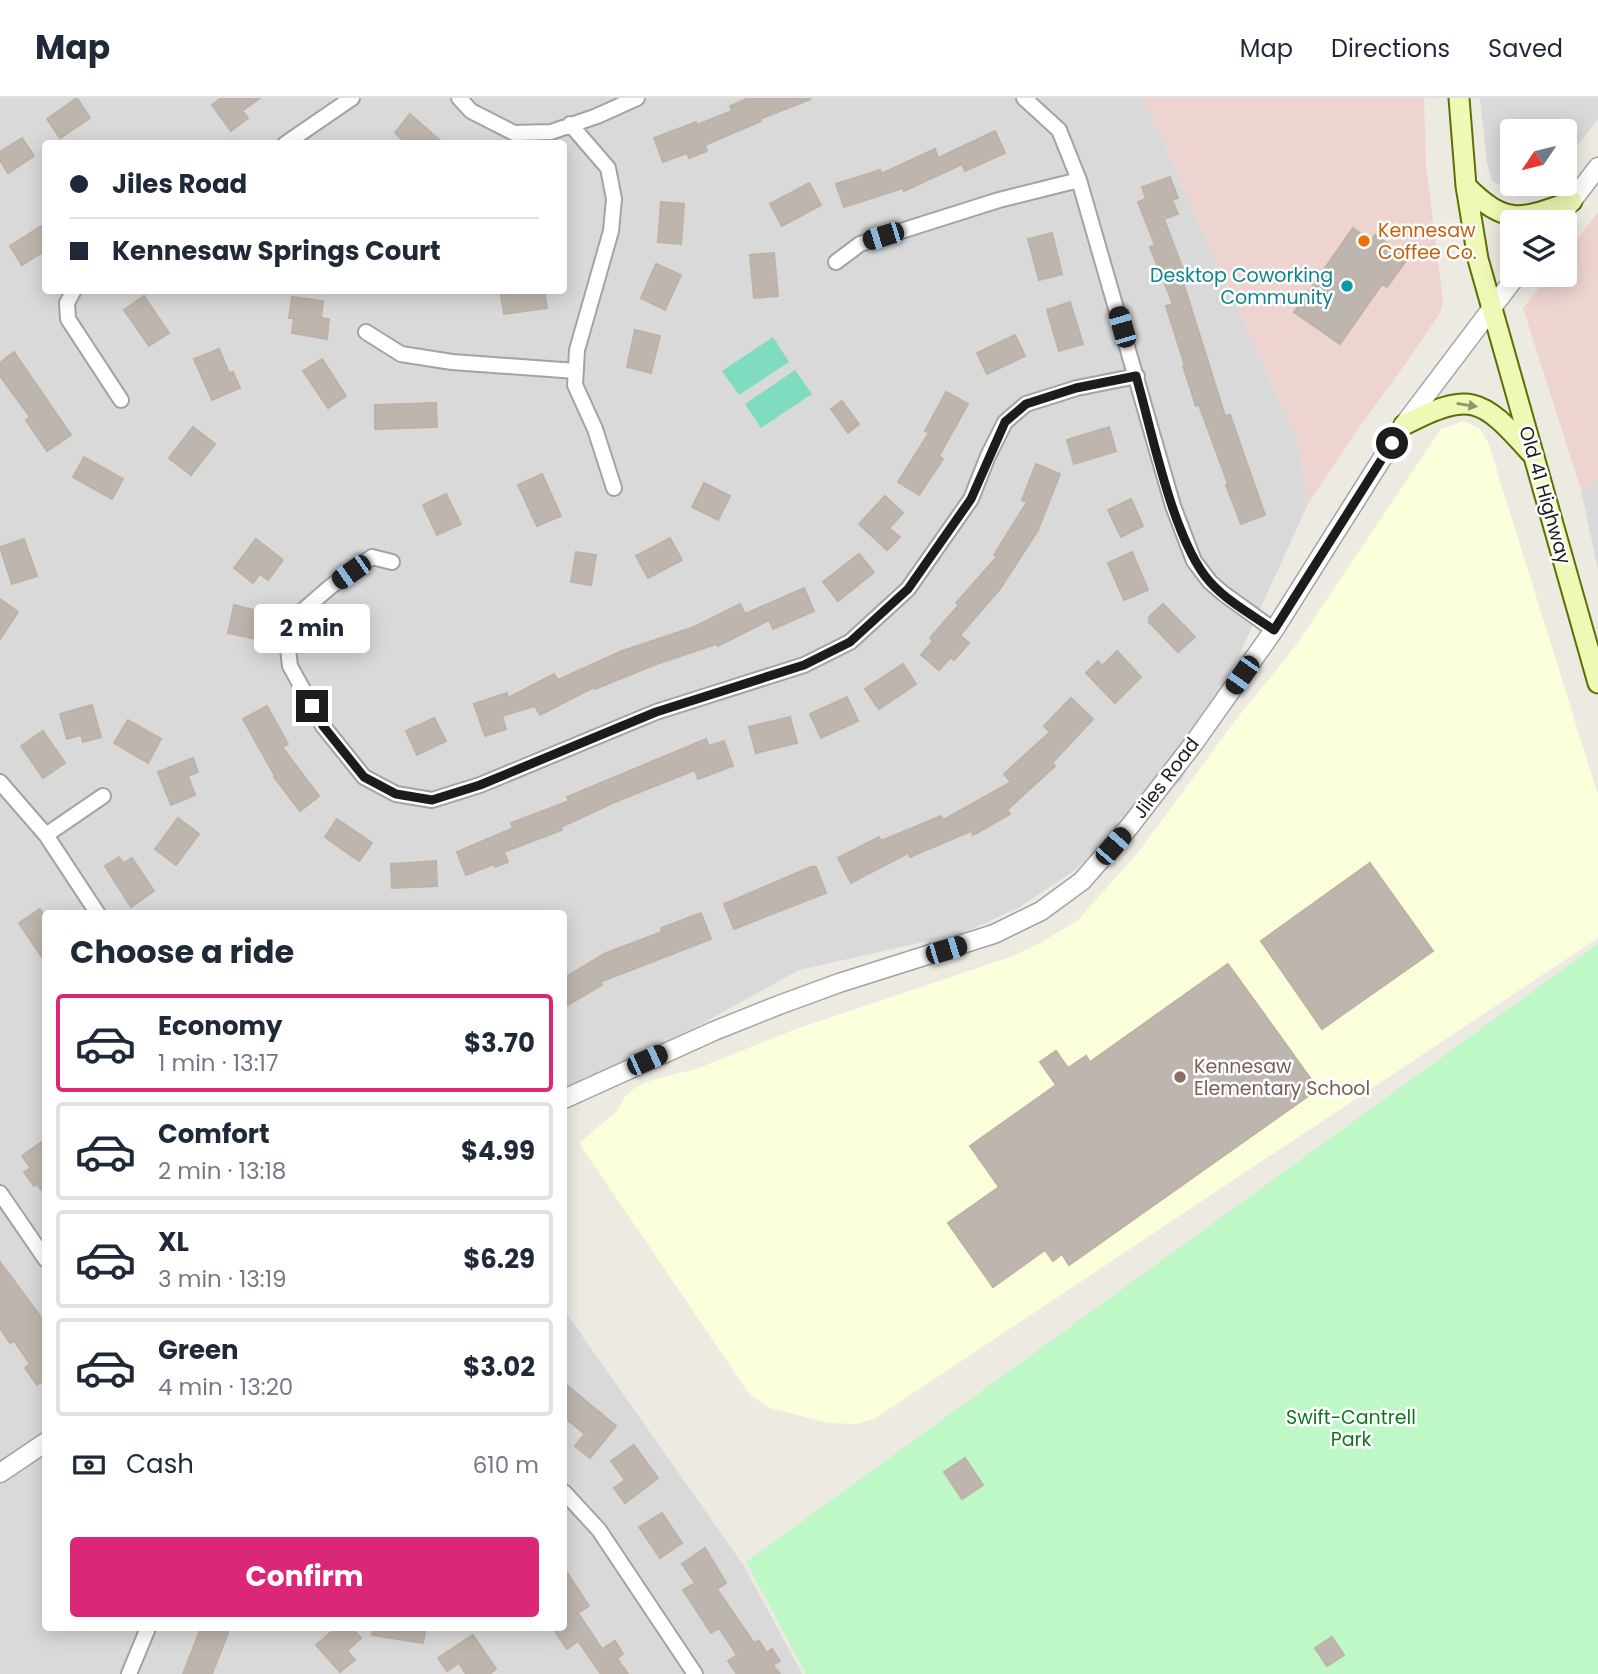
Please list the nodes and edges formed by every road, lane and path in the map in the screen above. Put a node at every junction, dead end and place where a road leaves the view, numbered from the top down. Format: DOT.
graph roads {
  1 [pos="352,98"];
  2 [pos="459,98"];
  3 [pos="638,98"];
  4 [pos="1024,98"];
  5 [pos="1459,98"];
  6 [pos="570,124"];
  7 [pos="291,140"];
  8 [pos="1598,167"];
  9 [pos="1079,180"];
  10 [pos="1466,186"];
  11 [pos="1572,201"];
  12 [pos="1565,210"];
  13 [pos="836,262"];
  14 [pos="1508,287"];
  15 [pos="72,294"];
  16 [pos="1492,307"];
  17 [pos="366,332"];
  18 [pos="576,371"];
  19 [pos="1136,376"];
  20 [pos="121,400"];
  21 [pos="1404,425"];
  22 [pos="1534,456"];
  23 [pos="614,488"];
  24 [pos="392,562"];
  25 [pos="1274,630"];
  26 [pos="1598,683"];
  27 [pos="0,782"];
  28 [pos="103,796"];
  29 [pos="46,835"];
  30 [pos="95,910"];
  31 [pos="567,1099"];
  32 [pos="0,1193"];
  33 [pos="42,1254"];
  34 [pos="42,1444"];
  35 [pos="0,1473"];
  36 [pos="567,1495"];
  37 [pos="147,1631"];
  38 [pos="129,1674"];
  39 [pos="695,1674"];
  1 -- 7 [label="street"];
  2 -- 6 [label="street"];
  3 -- 6 [label="street"];
  4 -- 9 [label="street"];
  5 -- 10 [label="main road, Old 41 Highway"];
  6 -- 18 [label="street"];
  8 -- 11 [label="street"];
  9 -- 13 [label="street"];
  9 -- 19 [label="street"];
  10 -- 11 [label="main road"];
  10 -- 16 [label="main road, Old 41 Highway"];
  11 -- 12 [label="street"];
  14 -- 16 [label="street, Jiles Road"];
  15 -- 20 [label="street"];
  16 -- 21 [label="street, Jiles Road"];
  16 -- 22 [label="main road, Old 41 Highway"];
  17 -- 18 [label="street"];
  18 -- 23 [label="street"];
  19 -- 24 [label="street"];
  19 -- 25 [label="street"];
  21 -- 22 [label="main road, one-way"];
  21 -- 25 [label="street, Jiles Road"];
  22 -- 26 [label="main road, Old 41 Highway"];
  25 -- 31 [label="street, Jiles Road"];
  27 -- 29 [label="street"];
  28 -- 29 [label="street"];
  29 -- 30 [label="street"];
  32 -- 33 [label="street"];
  34 -- 35 [label="street"];
  36 -- 39 [label="street"];
  37 -- 38 [label="street"];
}
